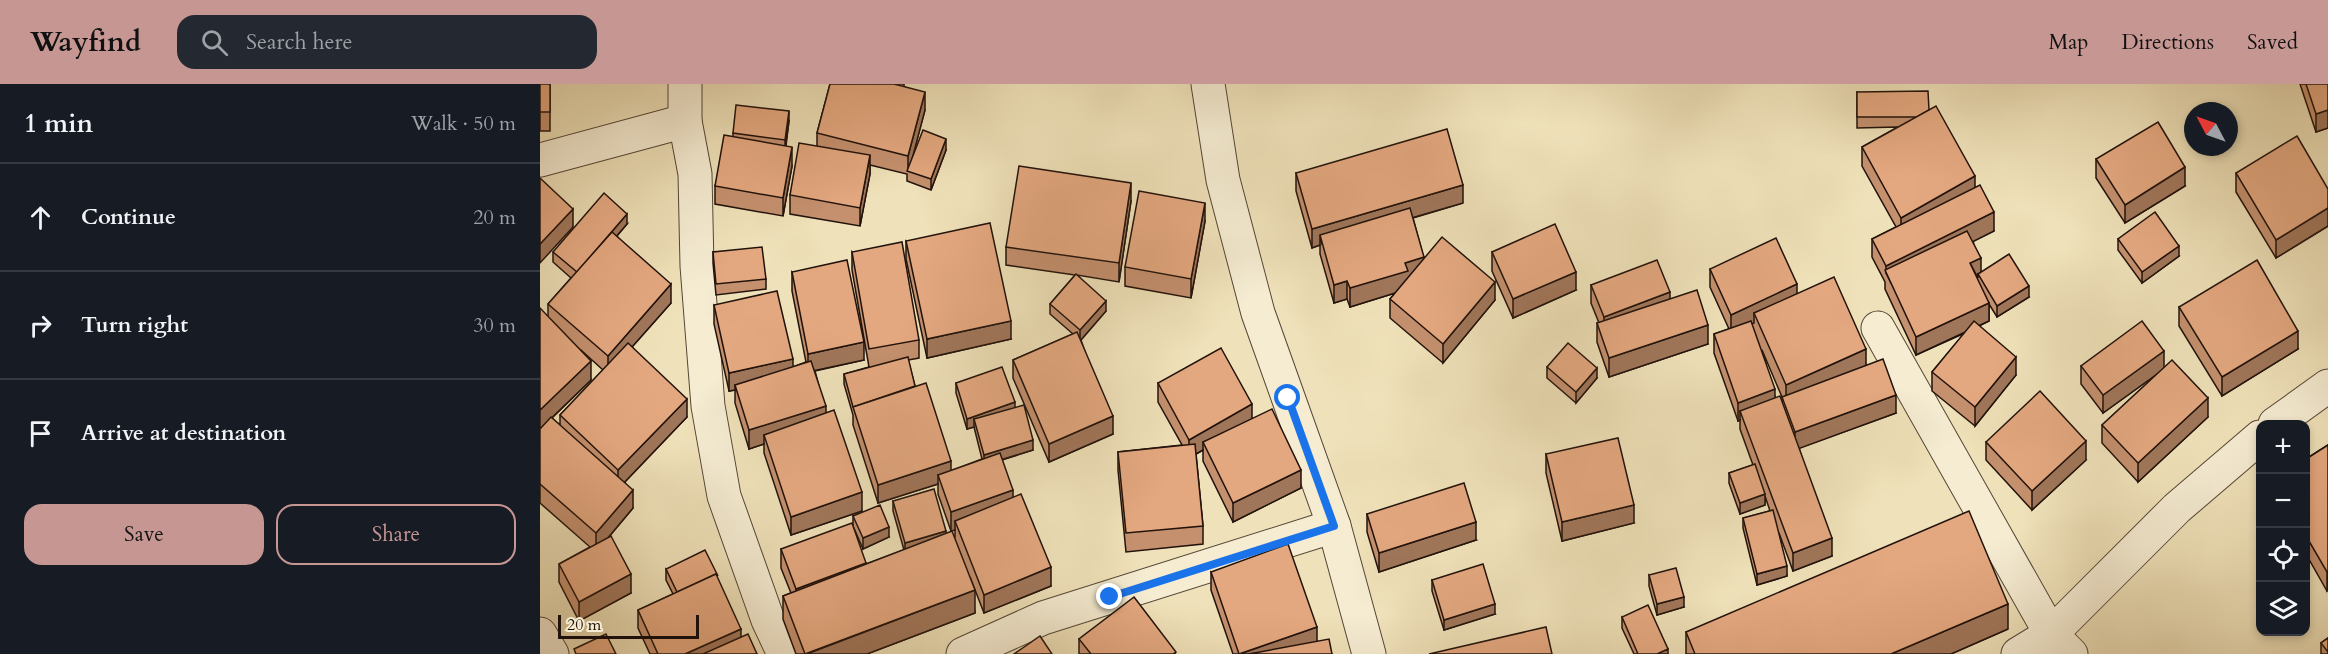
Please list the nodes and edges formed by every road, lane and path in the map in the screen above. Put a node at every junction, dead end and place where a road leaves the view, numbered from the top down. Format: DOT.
graph roads {
  1 [pos="685,84"];
  2 [pos="1208,84"];
  3 [pos="685,122"];
  4 [pos="540,160"];
  5 [pos="1878,328"];
  6 [pos="2328,386"];
  7 [pos="2281,420"];
  8 [pos="2256,440"];
  9 [pos="1334,526"];
  10 [pos="540,634"];
  11 [pos="2061,644"];
  12 [pos="552,654"];
  13 [pos="784,654"];
  14 [pos="963,654"];
  15 [pos="1369,654"];
  16 [pos="2018,654"];
  1 -- 3 [label="street"];
  2 -- 9 [label="street"];
  3 -- 4 [label="street"];
  3 -- 13 [label="street"];
  5 -- 11 [label="street"];
  6 -- 7 [label="street"];
  8 -- 11 [label="street"];
  9 -- 14 [label="street"];
  9 -- 15 [label="street"];
  10 -- 12 [label="street"];
  11 -- 16 [label="street"];
}
